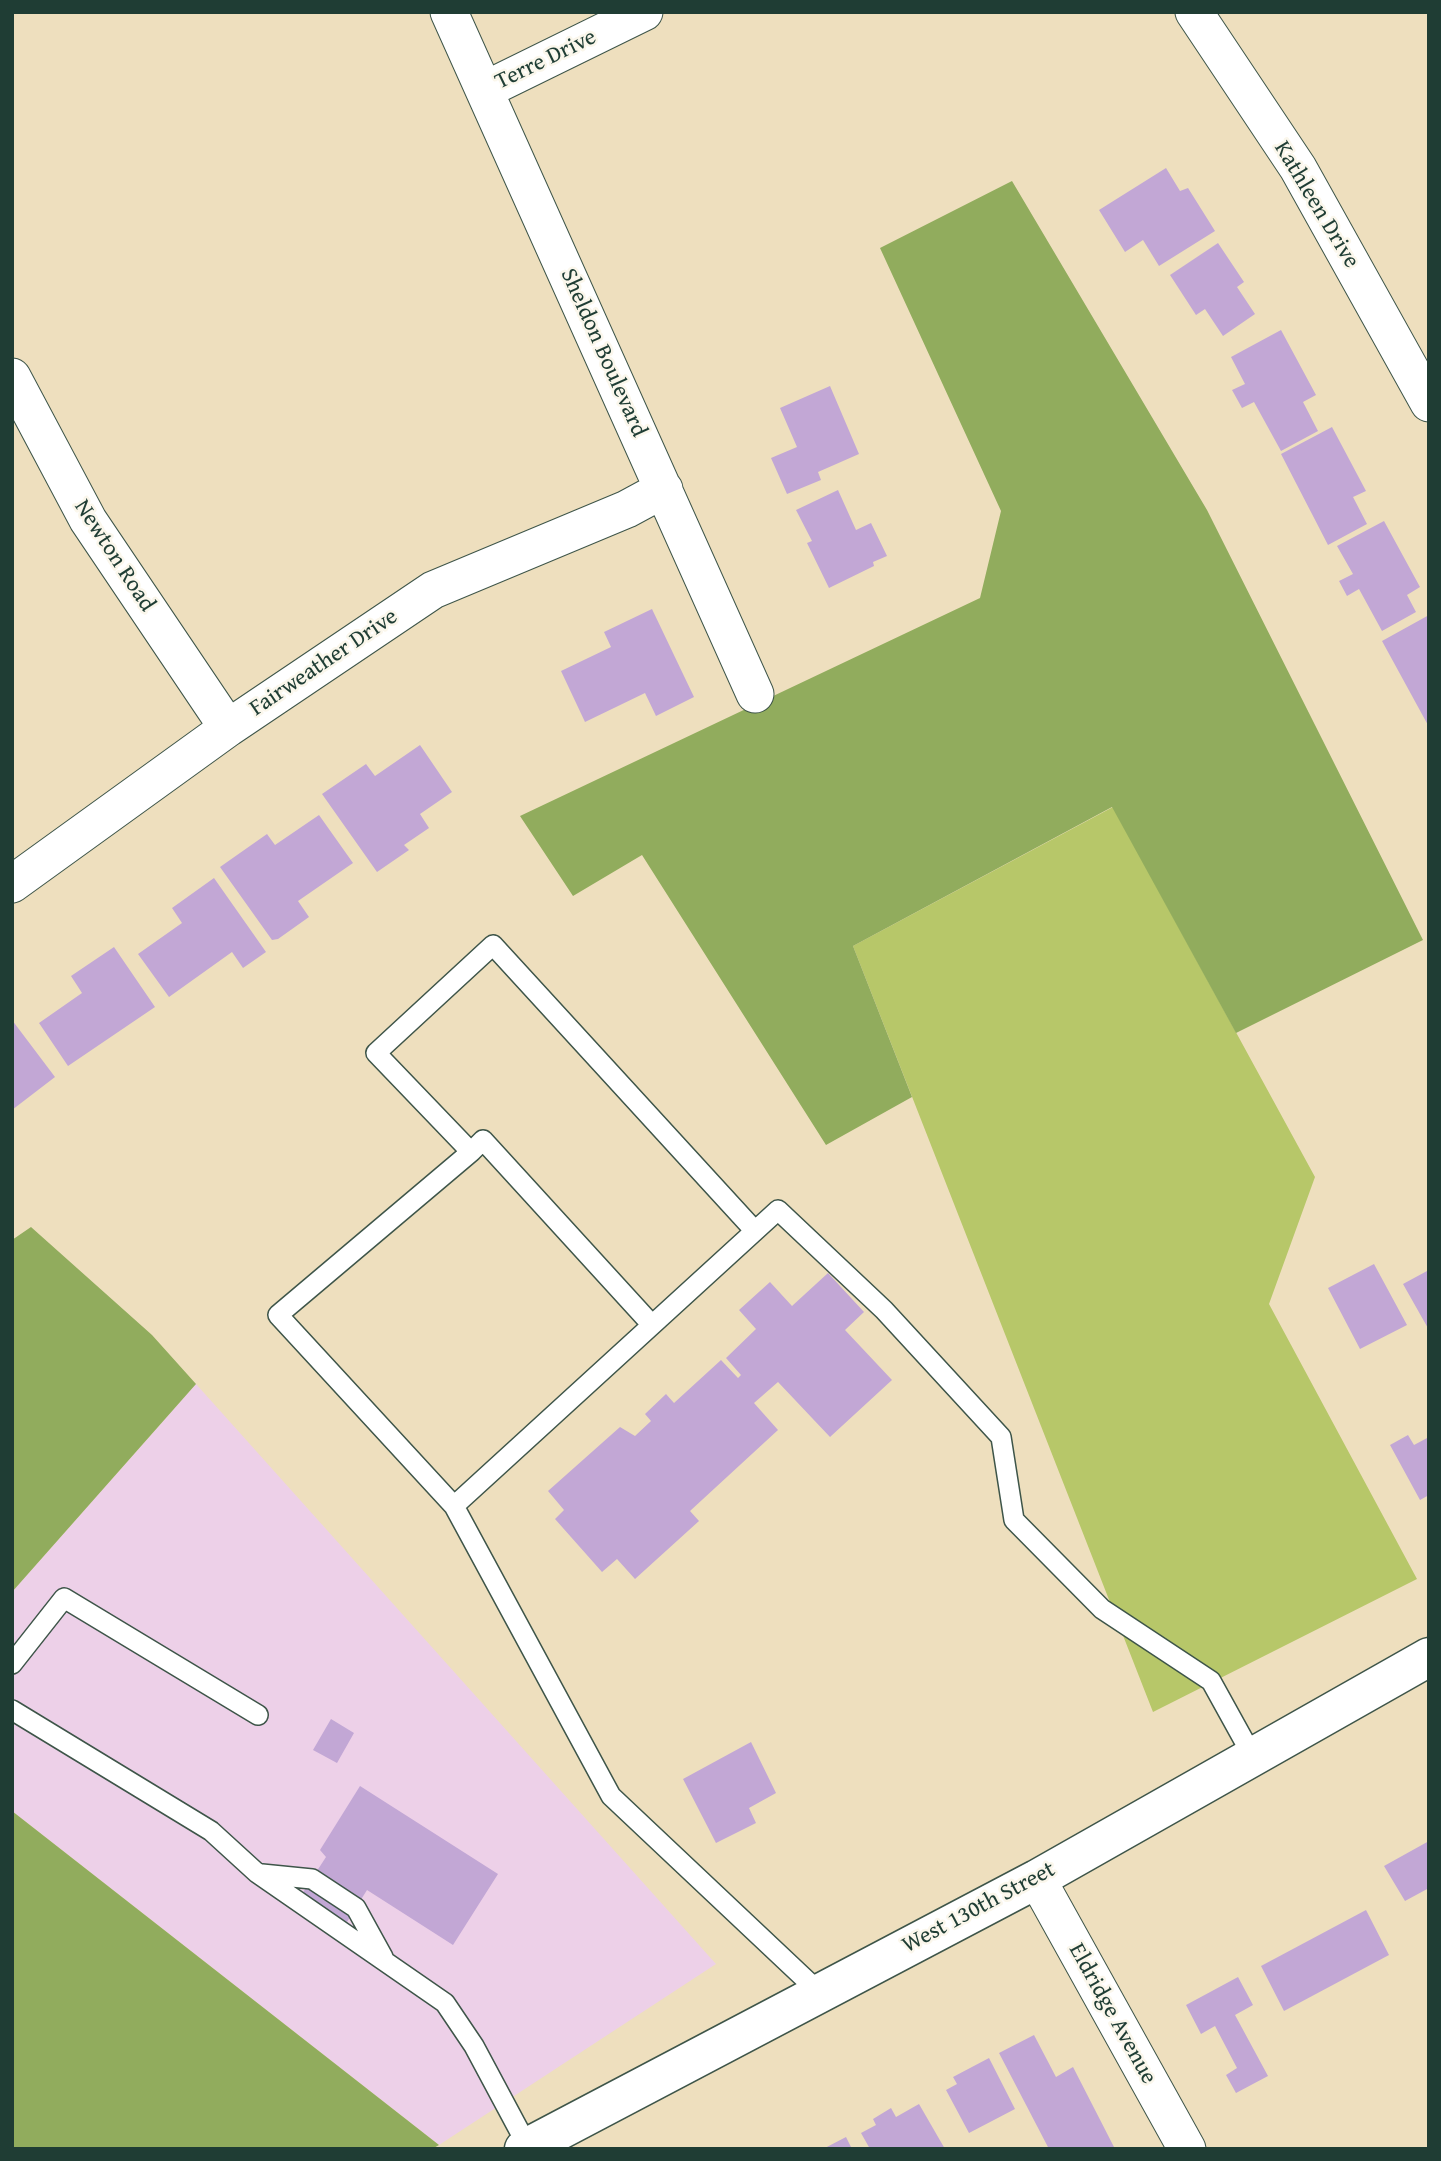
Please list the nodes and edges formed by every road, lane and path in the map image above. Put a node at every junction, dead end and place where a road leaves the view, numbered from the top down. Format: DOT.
graph roads {
  1 [pos="449,12"];
  2 [pos="645,12"];
  3 [pos="1194,12"];
  4 [pos="485,90"];
  5 [pos="12,377"];
  6 [pos="1429,403"];
  7 [pos="664,489"];
  8 [pos="754,695"];
  9 [pos="228,727"];
  10 [pos="12,884"];
  11 [pos="471,1152"];
  12 [pos="755,1231"];
  13 [pos="652,1325"];
  14 [pos="454,1506"];
  15 [pos="1429,1657"];
  16 [pos="12,1664"];
  17 [pos="12,1710"];
  18 [pos="258,1715"];
  19 [pos="1253,1757"];
  20 [pos="258,1873"];
  21 [pos="1037,1879"];
  22 [pos="385,1961"];
  23 [pos="820,1993"];
  24 [pos="526,2148"];
  25 [pos="1187,2149"];
  1 -- 4 [label="street, Sheldon Boulevard"];
  2 -- 4 [label="street, Terre Drive"];
  3 -- 6 [label="street, Kathleen Drive"];
  4 -- 7 [label="street, Sheldon Boulevard"];
  5 -- 9 [label="street, Newton Road"];
  7 -- 8 [label="street, Sheldon Boulevard"];
  7 -- 9 [label="street, Fairweather Drive"];
  9 -- 10 [label="street, Fairweather Drive"];
  11 -- 12 [label="lane"];
  11 -- 13 [label="lane"];
  11 -- 14 [label="lane"];
  12 -- 13 [label="lane"];
  12 -- 19 [label="lane"];
  13 -- 14 [label="lane"];
  14 -- 23 [label="lane"];
  15 -- 19 [label="main road, West 130th Street"];
  16 -- 18 [label="lane"];
  17 -- 20 [label="lane"];
  19 -- 21 [label="main road, West 130th Street"];
  20 -- 22 [label="lane"];
  20 -- 22 [label="lane"];
  21 -- 23 [label="main road, West 130th Street"];
  21 -- 25 [label="street, Eldridge Avenue"];
  22 -- 24 [label="lane"];
  23 -- 24 [label="main road, West 130th Street"];
}
